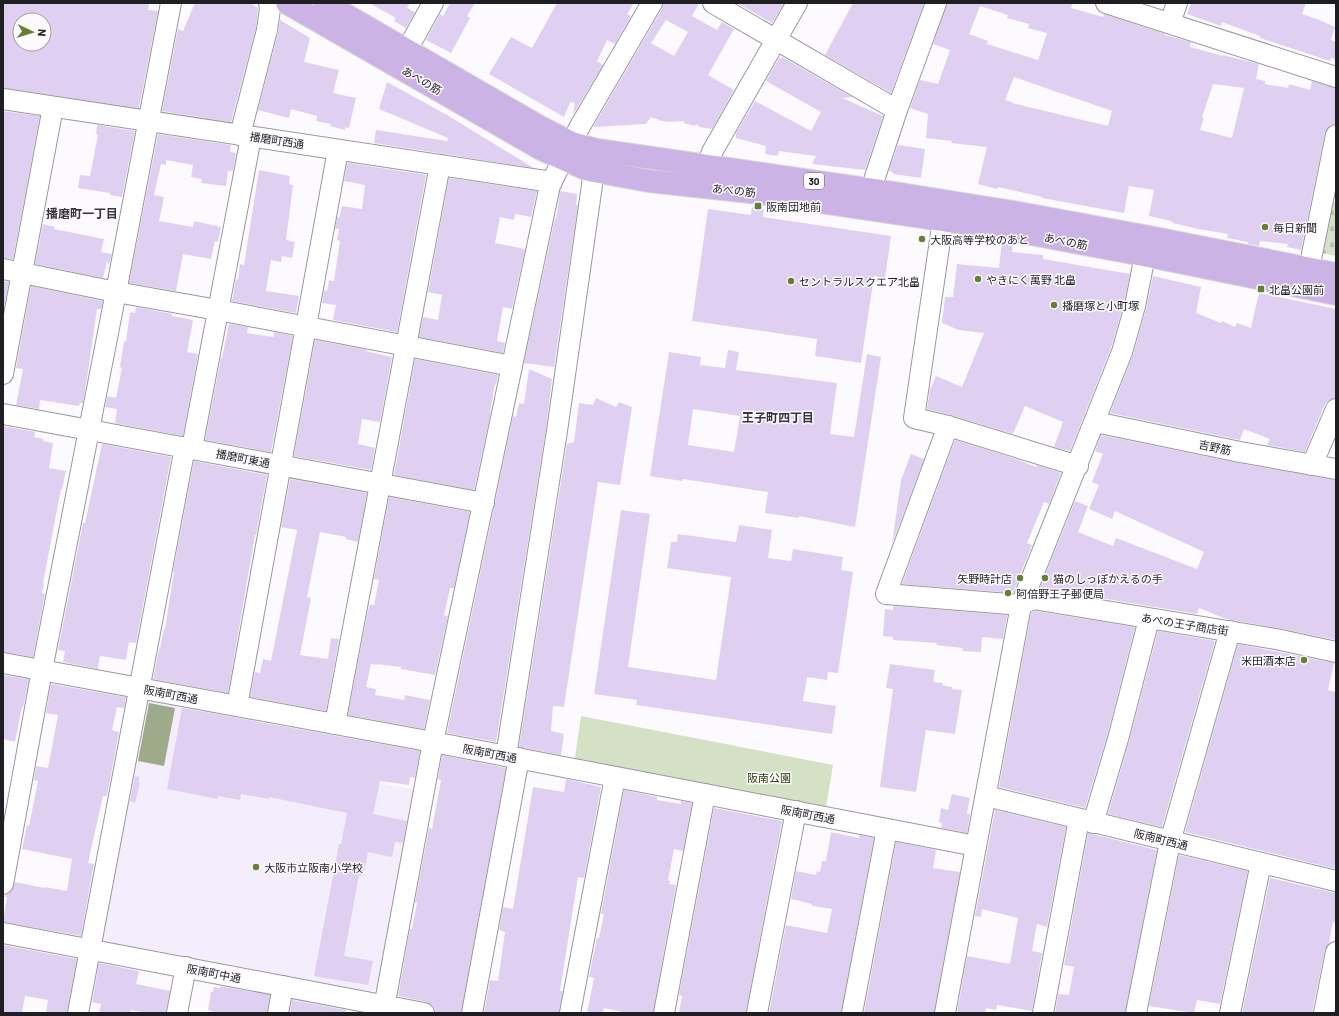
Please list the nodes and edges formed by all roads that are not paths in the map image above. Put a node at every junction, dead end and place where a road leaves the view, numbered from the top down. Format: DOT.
graph roads {
  1 [pos="171,3"];
  2 [pos="269,3"];
  3 [pos="287,3"];
  4 [pos="325,3"];
  5 [pos="433,3"];
  6 [pos="652,3"];
  7 [pos="712,3"];
  8 [pos="797,3"];
  9 [pos="936,3"];
  10 [pos="1106,3"];
  11 [pos="1177,3"];
  12 [pos="1170,23"];
  13 [pos="776,41"];
  14 [pos="407,50"];
  15 [pos="1336,77"];
  16 [pos="3,99"];
  17 [pos="53,106"];
  18 [pos="896,110"];
  19 [pos="149,121"];
  20 [pos="1336,135"];
  21 [pos="246,136"];
  22 [pos="338,150"];
  23 [pos="567,151"];
  24 [pos="440,165"];
  25 [pos="707,166"];
  26 [pos="594,171"];
  27 [pos="552,182"];
  28 [pos="872,200"];
  29 [pos="943,220"];
  30 [pos="1145,254"];
  31 [pos="1309,269"];
  32 [pos="12,271"];
  33 [pos="1336,274"];
  34 [pos="116,292"];
  35 [pos="1336,294"];
  36 [pos="218,310"];
  37 [pos="306,326"];
  38 [pos="406,346"];
  39 [pos="512,366"];
  40 [pos="3,374"];
  41 [pos="1336,409"];
  42 [pos="3,414"];
  43 [pos="1094,422"];
  44 [pos="948,426"];
  45 [pos="89,430"];
  46 [pos="188,448"];
  47 [pos="281,465"];
  48 [pos="1312,465"];
  49 [pos="1078,466"];
  50 [pos="1336,469"];
  51 [pos="380,484"];
  52 [pos="484,503"];
  53 [pos="1027,602"];
  54 [pos="1149,619"];
  55 [pos="1230,632"];
  56 [pos="1336,652"];
  57 [pos="3,663"];
  58 [pos="42,670"];
  59 [pos="140,688"];
  60 [pos="237,706"];
  61 [pos="335,724"];
  62 [pos="434,742"];
  63 [pos="512,757"];
  64 [pos="615,777"];
  65 [pos="705,794"];
  66 [pos="986,796"];
  67 [pos="796,811"];
  68 [pos="1086,821"];
  69 [pos="887,829"];
  70 [pos="1170,842"];
  71 [pos="976,846"];
  72 [pos="1260,863"];
  73 [pos="1336,881"];
  74 [pos="3,884"];
  75 [pos="3,933"];
  76 [pos="90,949"];
  77 [pos="1336,952"];
  78 [pos="186,968"];
  79 [pos="283,986"];
  80 [pos="384,1009"];
  81 [pos="78,1013"];
  82 [pos="177,1013"];
  83 [pos="278,1013"];
  84 [pos="424,1013"];
  85 [pos="472,1013"];
  86 [pos="570,1013"];
  87 [pos="664,1013"];
  88 [pos="757,1013"];
  89 [pos="852,1013"];
  90 [pos="945,1013"];
  91 [pos="1043,1013"];
  92 [pos="1136,1013"];
  93 [pos="1230,1013"];
  94 [pos="1324,1013"];
  1 -- 19 [label="street"];
  2 -- 21 [label="street"];
  3 -- 23 [label="main road, あべの筋 / 30"];
  4 -- 14 [label="main road, あべの筋 / 30"];
  5 -- 14 [label="street"];
  6 -- 23 [label="street"];
  7 -- 13 [label="street"];
  8 -- 13 [label="street"];
  9 -- 18 [label="street"];
  10 -- 12 [label="street"];
  11 -- 12 [label="street"];
  12 -- 15 [label="street"];
  13 -- 18 [label="street"];
  13 -- 25 [label="street"];
  14 -- 23 [label="main road, あべの筋 / 30"];
  16 -- 17 [label="street, 播磨町西通"];
  17 -- 19 [label="street, 播磨町西通"];
  17 -- 32 [label="street"];
  18 -- 28 [label="street"];
  19 -- 21 [label="street, 播磨町西通"];
  19 -- 34 [label="street"];
  20 -- 31 [label="street"];
  21 -- 22 [label="street, 播磨町西通"];
  21 -- 36 [label="street"];
  22 -- 24 [label="street, 播磨町西通"];
  22 -- 37 [label="street"];
  23 -- 25 [label="main road, あべの筋 / 30"];
  23 -- 26 [label="main road, あべの筋 / 30"];
  23 -- 27 [label="street"];
  24 -- 27 [label="street, 播磨町西通"];
  24 -- 38 [label="street"];
  25 -- 28 [label="main road, あべの筋 / 30"];
  26 -- 28 [label="main road, あべの筋 / 30"];
  26 -- 63 [label="street"];
  27 -- 39 [label="street"];
  28 -- 29 [label="main road, あべの筋 / 30"];
  28 -- 30 [label="main road, あべの筋 / 30"];
  29 -- 30 [label="main road, あべの筋 / 30"];
  29 -- 44 [label="street"];
  30 -- 31 [label="main road, あべの筋 / 30"];
  30 -- 35 [label="main road, あべの筋 / 30"];
  30 -- 43 [label="street"];
  31 -- 33 [label="main road, あべの筋 / 30"];
  32 -- 34 [label="street"];
  32 -- 40 [label="street"];
  34 -- 36 [label="street"];
  34 -- 45 [label="street"];
  36 -- 37 [label="street"];
  36 -- 46 [label="street"];
  37 -- 38 [label="street"];
  37 -- 47 [label="street"];
  38 -- 39 [label="street"];
  38 -- 51 [label="street"];
  39 -- 52 [label="street"];
  41 -- 48 [label="street"];
  42 -- 45 [label="street, 播磨町東通"];
  43 -- 48 [label="street, 吉野筋"];
  43 -- 49 [label="street"];
  44 -- 49 [label="street"];
  44 -- 53 [label="street, あべの王子商店街"];
  45 -- 46 [label="street, 播磨町東通"];
  45 -- 58 [label="street"];
  46 -- 47 [label="street, 播磨町東通"];
  46 -- 59 [label="street"];
  47 -- 51 [label="street, 播磨町東通"];
  47 -- 60 [label="street"];
  48 -- 50 [label="street, 吉野筋"];
  49 -- 53 [label="street"];
  51 -- 52 [label="street, 播磨町東通"];
  51 -- 61 [label="street"];
  52 -- 62 [label="street"];
  53 -- 54 [label="street, あべの王子商店街"];
  53 -- 66 [label="street"];
  54 -- 55 [label="street, あべの王子商店街"];
  54 -- 68 [label="street"];
  55 -- 56 [label="street, あべの王子商店街"];
  55 -- 70 [label="street"];
  57 -- 58 [label="street, 阪南町西通"];
  58 -- 59 [label="street, 阪南町西通"];
  58 -- 74 [label="street"];
  59 -- 60 [label="street, 阪南町西通"];
  59 -- 76 [label="street"];
  60 -- 61 [label="street, 阪南町西通"];
  61 -- 62 [label="street, 阪南町西通"];
  62 -- 63 [label="street, 阪南町西通"];
  62 -- 80 [label="street"];
  63 -- 64 [label="street, 阪南町西通"];
  63 -- 85 [label="street"];
  64 -- 65 [label="street, 阪南町西通"];
  64 -- 86 [label="street"];
  65 -- 67 [label="street, 阪南町西通"];
  65 -- 87 [label="street"];
  66 -- 68 [label="street, 阪南町西通"];
  66 -- 71 [label="street"];
  67 -- 69 [label="street, 阪南町西通"];
  67 -- 88 [label="street"];
  68 -- 70 [label="street, 阪南町西通"];
  68 -- 91 [label="street"];
  69 -- 71 [label="street, 阪南町西通"];
  69 -- 89 [label="street"];
  70 -- 72 [label="street, 阪南町西通"];
  70 -- 92 [label="street"];
  71 -- 90 [label="street"];
  72 -- 73 [label="street, 阪南町西通"];
  72 -- 93 [label="street"];
  75 -- 76 [label="street, 阪南町中通"];
  76 -- 78 [label="street, 阪南町中通"];
  76 -- 81 [label="street"];
  77 -- 94 [label="street"];
  78 -- 79 [label="street, 阪南町中通"];
  78 -- 82 [label="street"];
  79 -- 80 [label="street, 阪南町中通"];
  79 -- 83 [label="street"];
  80 -- 84 [label="street, 阪南町中通"];
}
